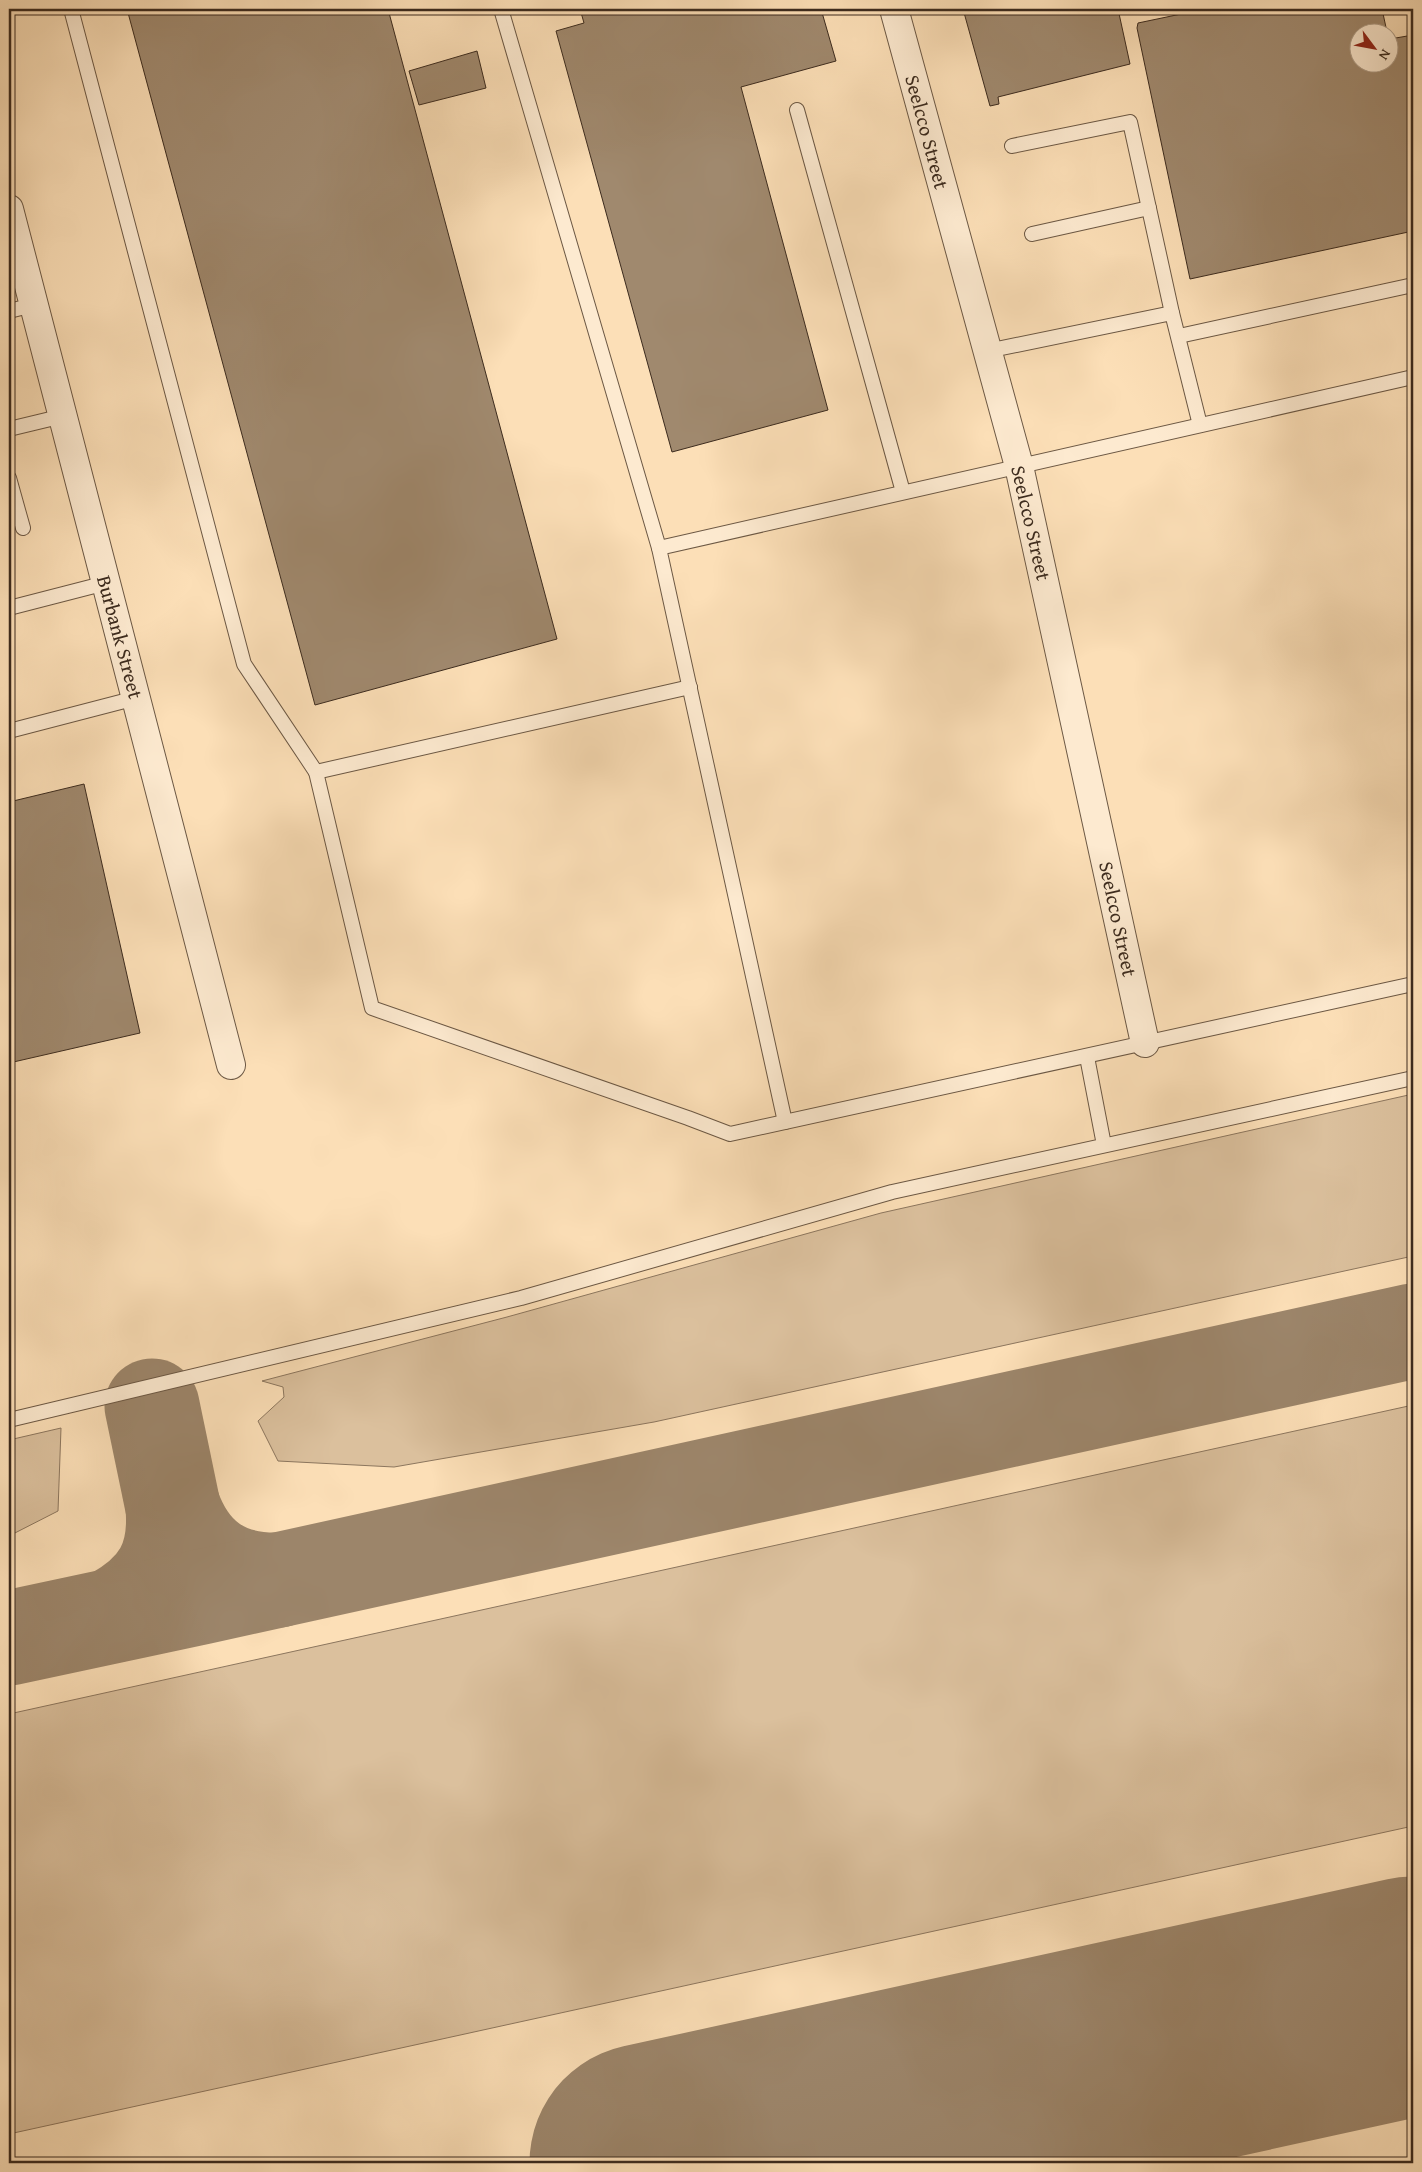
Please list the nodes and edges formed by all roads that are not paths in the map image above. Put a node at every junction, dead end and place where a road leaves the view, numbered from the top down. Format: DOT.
graph roads {
  1 [pos="71,9"];
  2 [pos="501,9"];
  3 [pos="894,9"];
  4 [pos="797,110"];
  5 [pos="1012,146"];
  6 [pos="1149,208"];
  7 [pos="9,209"];
  8 [pos="1032,234"];
  9 [pos="1413,285"];
  10 [pos="21,308"];
  11 [pos="1172,313"];
  12 [pos="1179,336"];
  13 [pos="987,351"];
  14 [pos="1413,377"];
  15 [pos="63,416"];
  16 [pos="1200,425"];
  17 [pos="9,429"];
  18 [pos="1019,466"];
  19 [pos="9,478"];
  20 [pos="903,492"];
  21 [pos="23,528"];
  22 [pos="658,548"];
  23 [pos="106,583"];
  24 [pos="9,608"];
  25 [pos="690,688"];
  26 [pos="136,698"];
  27 [pos="9,731"];
  28 [pos="316,772"];
  29 [pos="1413,984"];
  30 [pos="1145,1043"];
  31 [pos="1087,1057"];
  32 [pos="231,1065"];
  33 [pos="1413,1078"];
  34 [pos="786,1122"];
  35 [pos="1104,1145"];
  36 [pos="9,1420"];
  1 -- 28 [label="lane"];
  2 -- 22 [label="lane"];
  3 -- 13 [label="street, Seelcco Street"];
  4 -- 20 [label="lane"];
  5 -- 6 [label="lane"];
  6 -- 8 [label="lane"];
  6 -- 11 [label="lane"];
  7 -- 10 [label="street, Burbank Street"];
  9 -- 12 [label="lane"];
  10 -- 15 [label="street, Burbank Street"];
  11 -- 12 [label="lane"];
  11 -- 13 [label="lane"];
  12 -- 16 [label="lane"];
  13 -- 18 [label="street, Seelcco Street"];
  14 -- 16 [label="lane"];
  15 -- 17 [label="lane"];
  15 -- 23 [label="street, Burbank Street"];
  16 -- 18 [label="lane"];
  18 -- 20 [label="lane"];
  18 -- 30 [label="street, Seelcco Street"];
  19 -- 21 [label="lane"];
  20 -- 22 [label="lane"];
  22 -- 25 [label="lane"];
  23 -- 24 [label="lane"];
  23 -- 26 [label="street, Burbank Street"];
  25 -- 28 [label="lane"];
  25 -- 34 [label="lane"];
  26 -- 27 [label="lane"];
  26 -- 32 [label="street, Burbank Street"];
  28 -- 34 [label="lane"];
  29 -- 30 [label="lane"];
  30 -- 31 [label="lane"];
  31 -- 34 [label="lane"];
  31 -- 35 [label="lane"];
  33 -- 35 [label="lane"];
  35 -- 36 [label="lane"];
}
